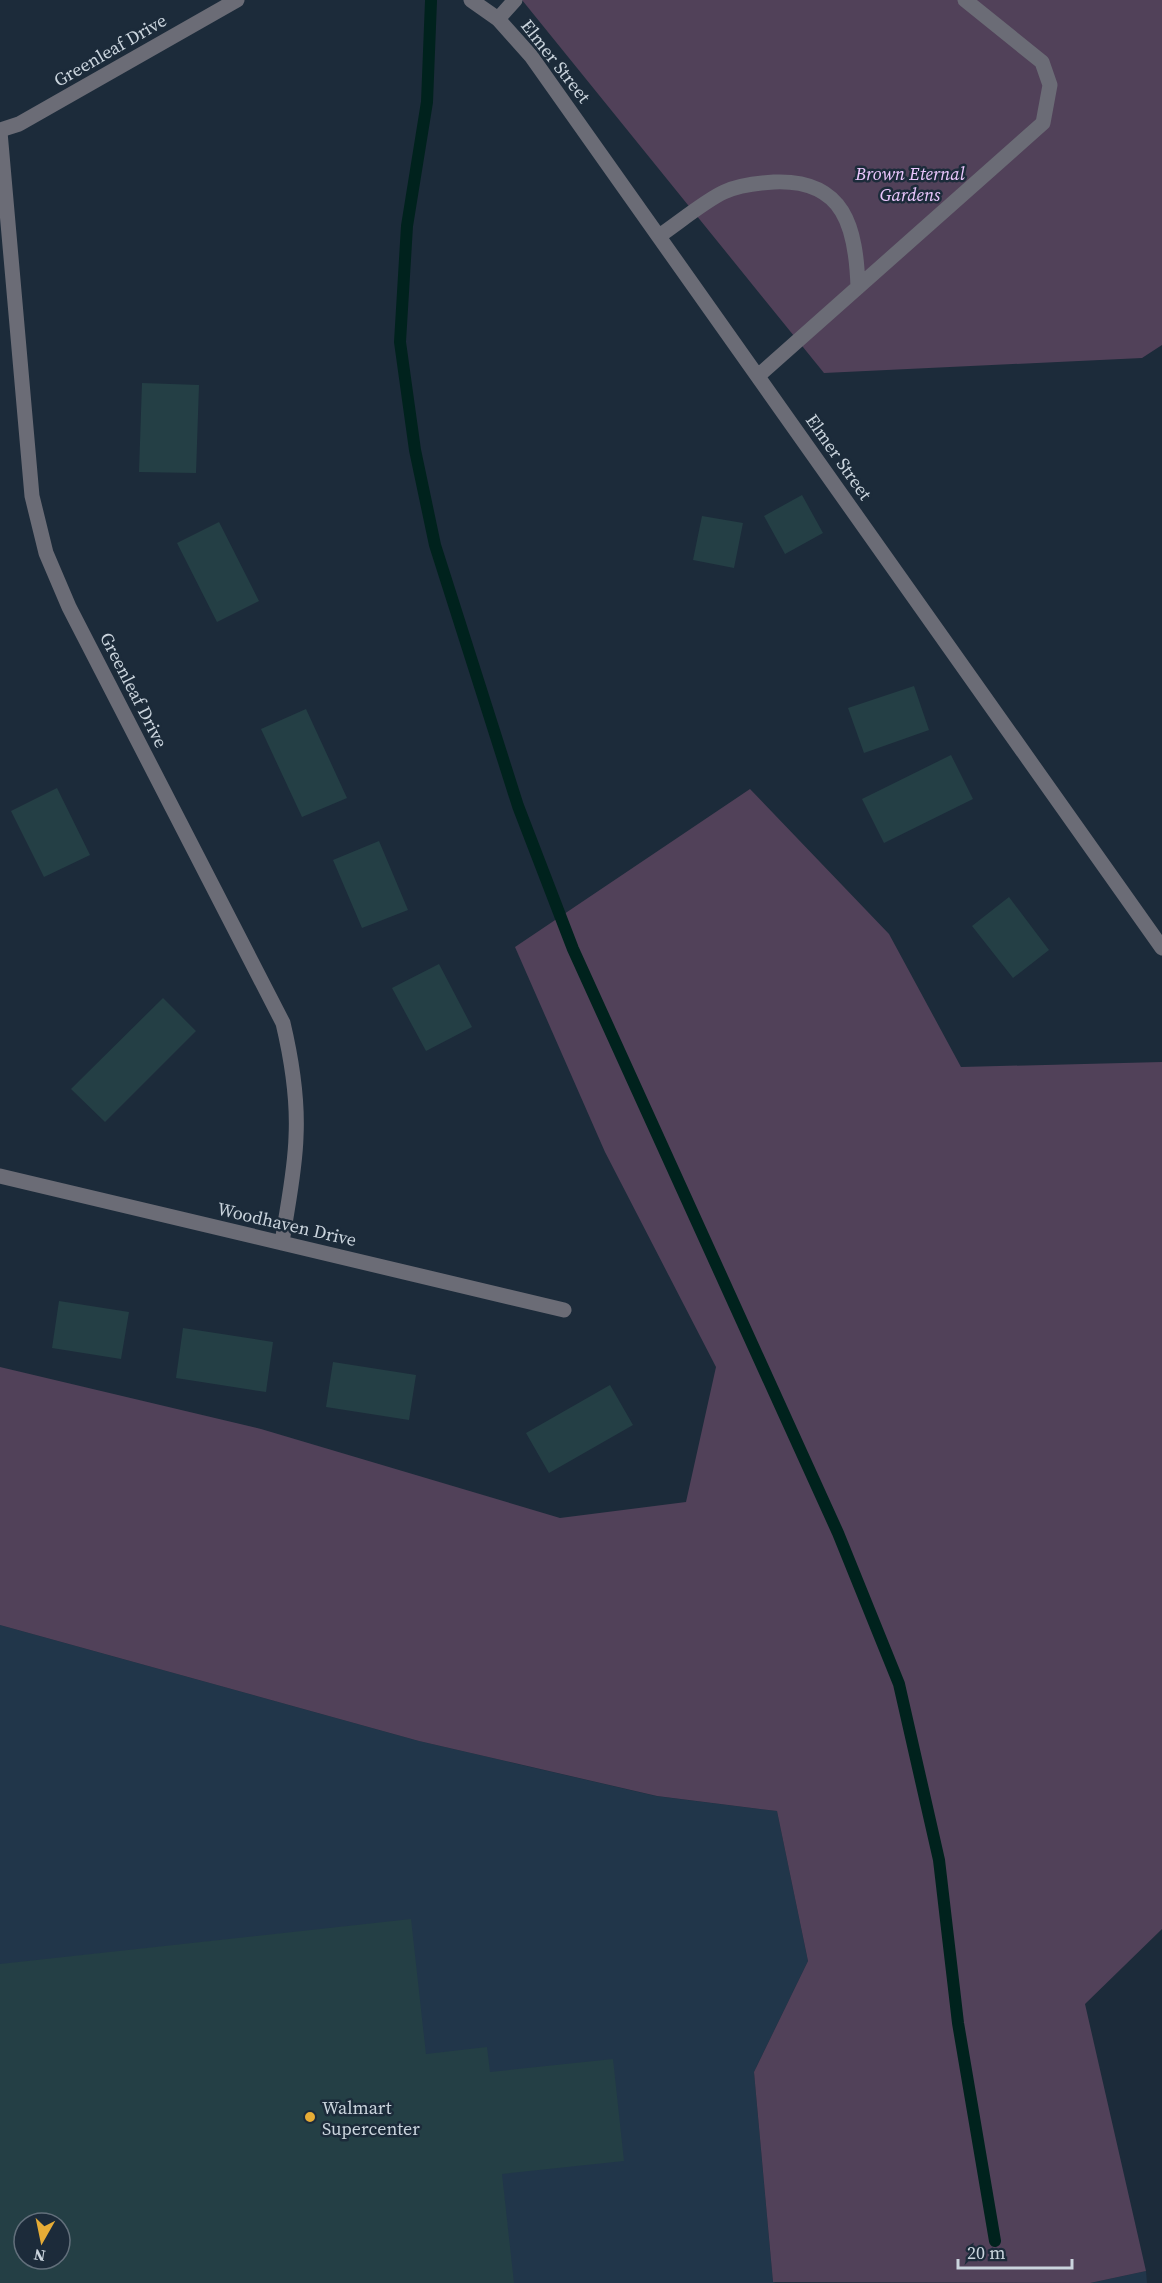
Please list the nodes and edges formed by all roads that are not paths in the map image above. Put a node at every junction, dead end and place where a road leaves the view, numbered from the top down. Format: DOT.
graph roads {
  1 [pos="237,0"];
  2 [pos="471,0"];
  3 [pos="514,0"];
  4 [pos="965,0"];
  5 [pos="498,19"];
  6 [pos="0,131"];
  7 [pos="659,236"];
  8 [pos="858,287"];
  9 [pos="758,376"];
  10 [pos="1162,948"];
  11 [pos="0,1176"];
  12 [pos="282,1242"];
  13 [pos="564,1310"];
  1 -- 6 [label="street, Greenleaf Drive"];
  2 -- 5 [label="street, Elmer Street"];
  3 -- 5 [label="street"];
  4 -- 8 [label="street"];
  5 -- 7 [label="street, Elmer Street"];
  6 -- 12 [label="street, Greenleaf Drive"];
  7 -- 8 [label="street"];
  7 -- 9 [label="street, Elmer Street"];
  8 -- 9 [label="street"];
  9 -- 10 [label="street, Elmer Street"];
  11 -- 12 [label="street, Woodhaven Drive"];
  12 -- 13 [label="street, Woodhaven Drive"];
}
